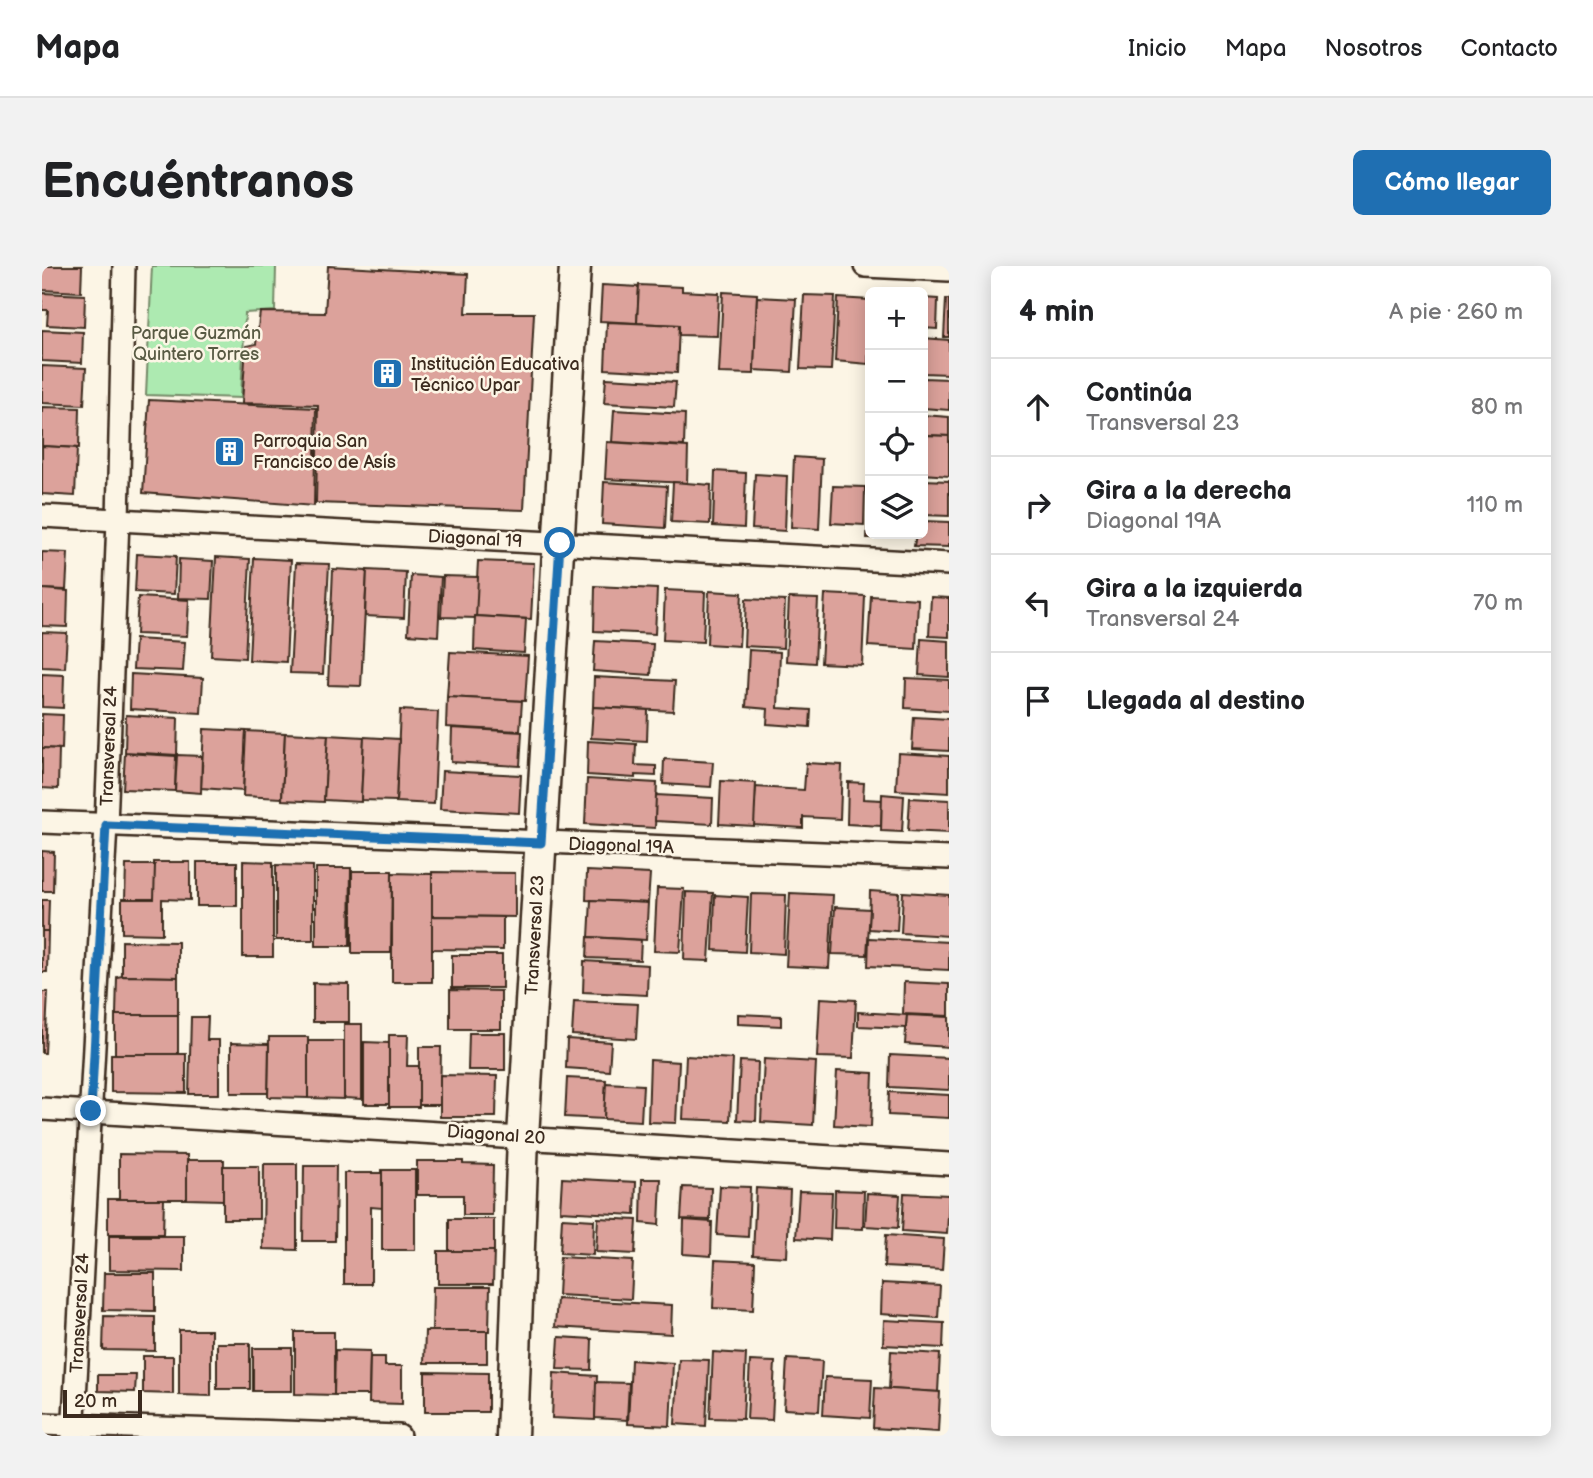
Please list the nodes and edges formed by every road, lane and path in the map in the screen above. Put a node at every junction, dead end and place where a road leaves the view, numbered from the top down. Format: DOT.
graph roads {
  1 [pos="124,266"];
  2 [pos="575,266"];
  3 [pos="865,266"];
  4 [pos="949,270"];
  5 [pos="42,516"];
  6 [pos="118,520"];
  7 [pos="560,543"];
  8 [pos="949,564"];
  9 [pos="42,822"];
  10 [pos="106,825"];
  11 [pos="541,843"];
  12 [pos="949,858"];
  13 [pos="42,1109"];
  14 [pos="91,1111"];
  15 [pos="523,1137"];
  16 [pos="949,1164"];
  17 [pos="42,1424"];
  18 [pos="73,1431"];
  19 [pos="399,1436"];
  20 [pos="512,1436"];
  1 -- 6 [label="street, Transversal 24"];
  2 -- 7 [label="street, Transversal 23"];
  3 -- 4 [label="street"];
  5 -- 6 [label="street, Diagonal 19"];
  6 -- 7 [label="street, Diagonal 19"];
  6 -- 10 [label="street, Transversal 24"];
  7 -- 8 [label="street, Diagonal 19"];
  7 -- 11 [label="street, Transversal 23"];
  9 -- 10 [label="street, Diagonal 19A"];
  10 -- 11 [label="street, Diagonal 19A"];
  10 -- 14 [label="street, Transversal 24"];
  11 -- 12 [label="street, Diagonal 19A"];
  11 -- 15 [label="street, Transversal 23"];
  13 -- 14 [label="street, Diagonal 20"];
  14 -- 15 [label="street, Diagonal 20"];
  14 -- 18 [label="street, Transversal 24"];
  15 -- 16 [label="street, Diagonal 20"];
  15 -- 20 [label="street, Transversal 23"];
  17 -- 18 [label="street"];
  18 -- 19 [label="street"];
}
